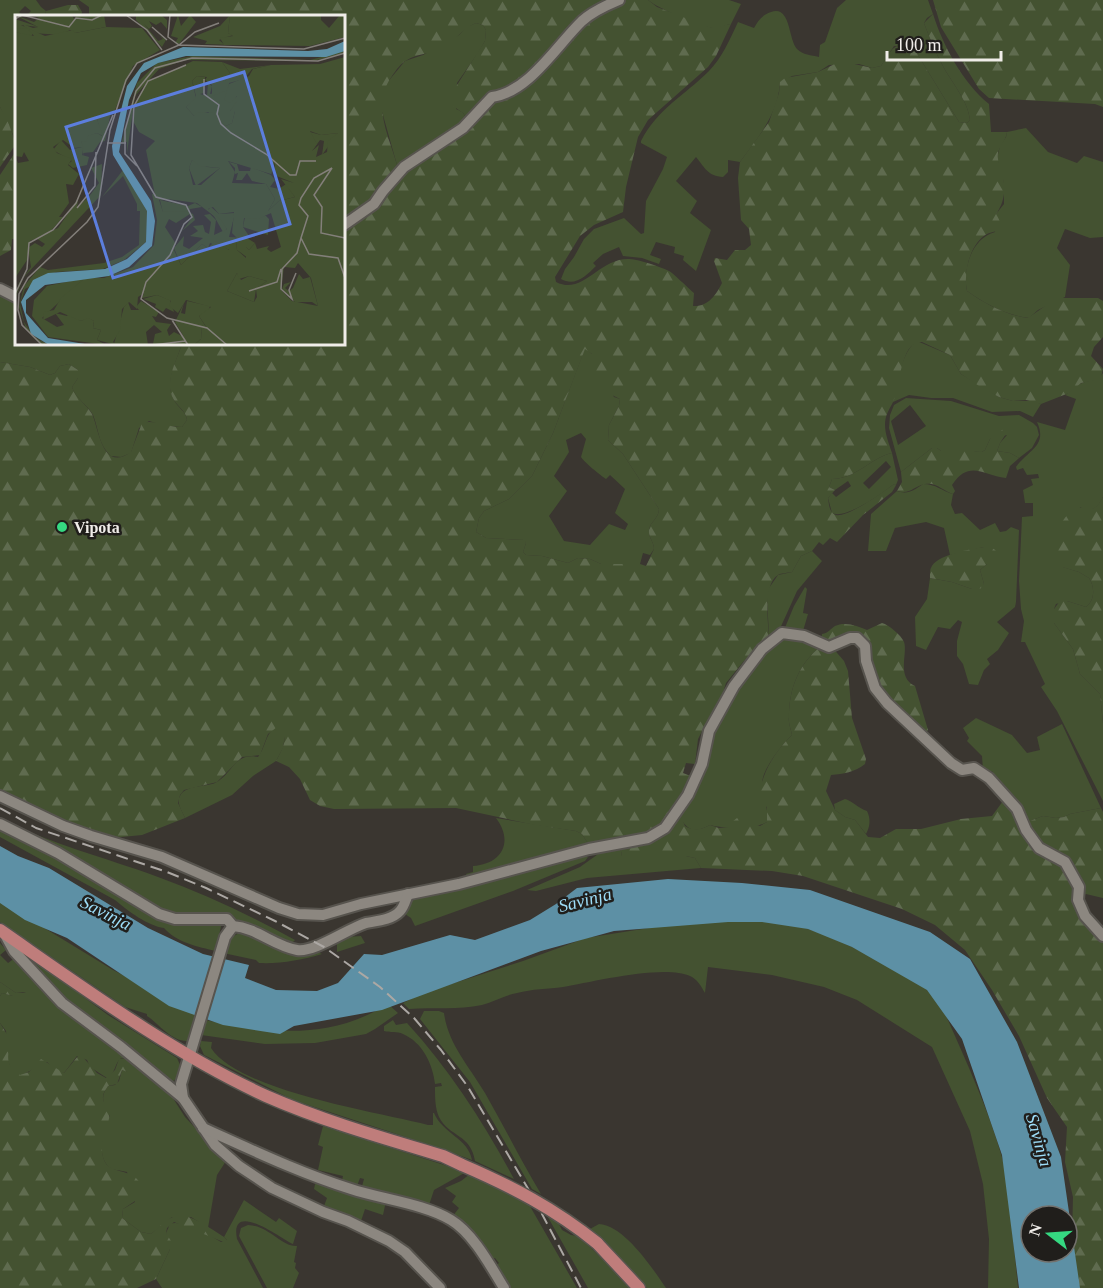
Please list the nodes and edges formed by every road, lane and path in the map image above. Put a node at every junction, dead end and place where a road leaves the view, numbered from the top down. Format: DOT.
graph roads {
  1 [pos="619,0"];
  2 [pos="345,224"];
  3 [pos="0,289"];
  4 [pos="15,296"];
  5 [pos="0,796"];
  6 [pos="0,824"];
  7 [pos="408,894"];
  8 [pos="233,926"];
  9 [pos="2,931"];
  10 [pos="1103,936"];
  11 [pos="190,1056"];
  12 [pos="183,1098"];
  13 [pos="203,1128"];
  14 [pos="440,1288"];
  15 [pos="504,1288"];
  16 [pos="639,1288"];
  1 -- 2 [label="street"];
  3 -- 4 [label="street"];
  5 -- 7 [label="street"];
  6 -- 8 [label="street"];
  7 -- 8 [label="street"];
  7 -- 10 [label="street"];
  8 -- 11 [label="street"];
  9 -- 11 [label="main road"];
  9 -- 12 [label="street"];
  11 -- 12 [label="street"];
  11 -- 16 [label="main road, bridge"];
  12 -- 13 [label="street"];
  13 -- 14 [label="street"];
  13 -- 15 [label="street"];
}
